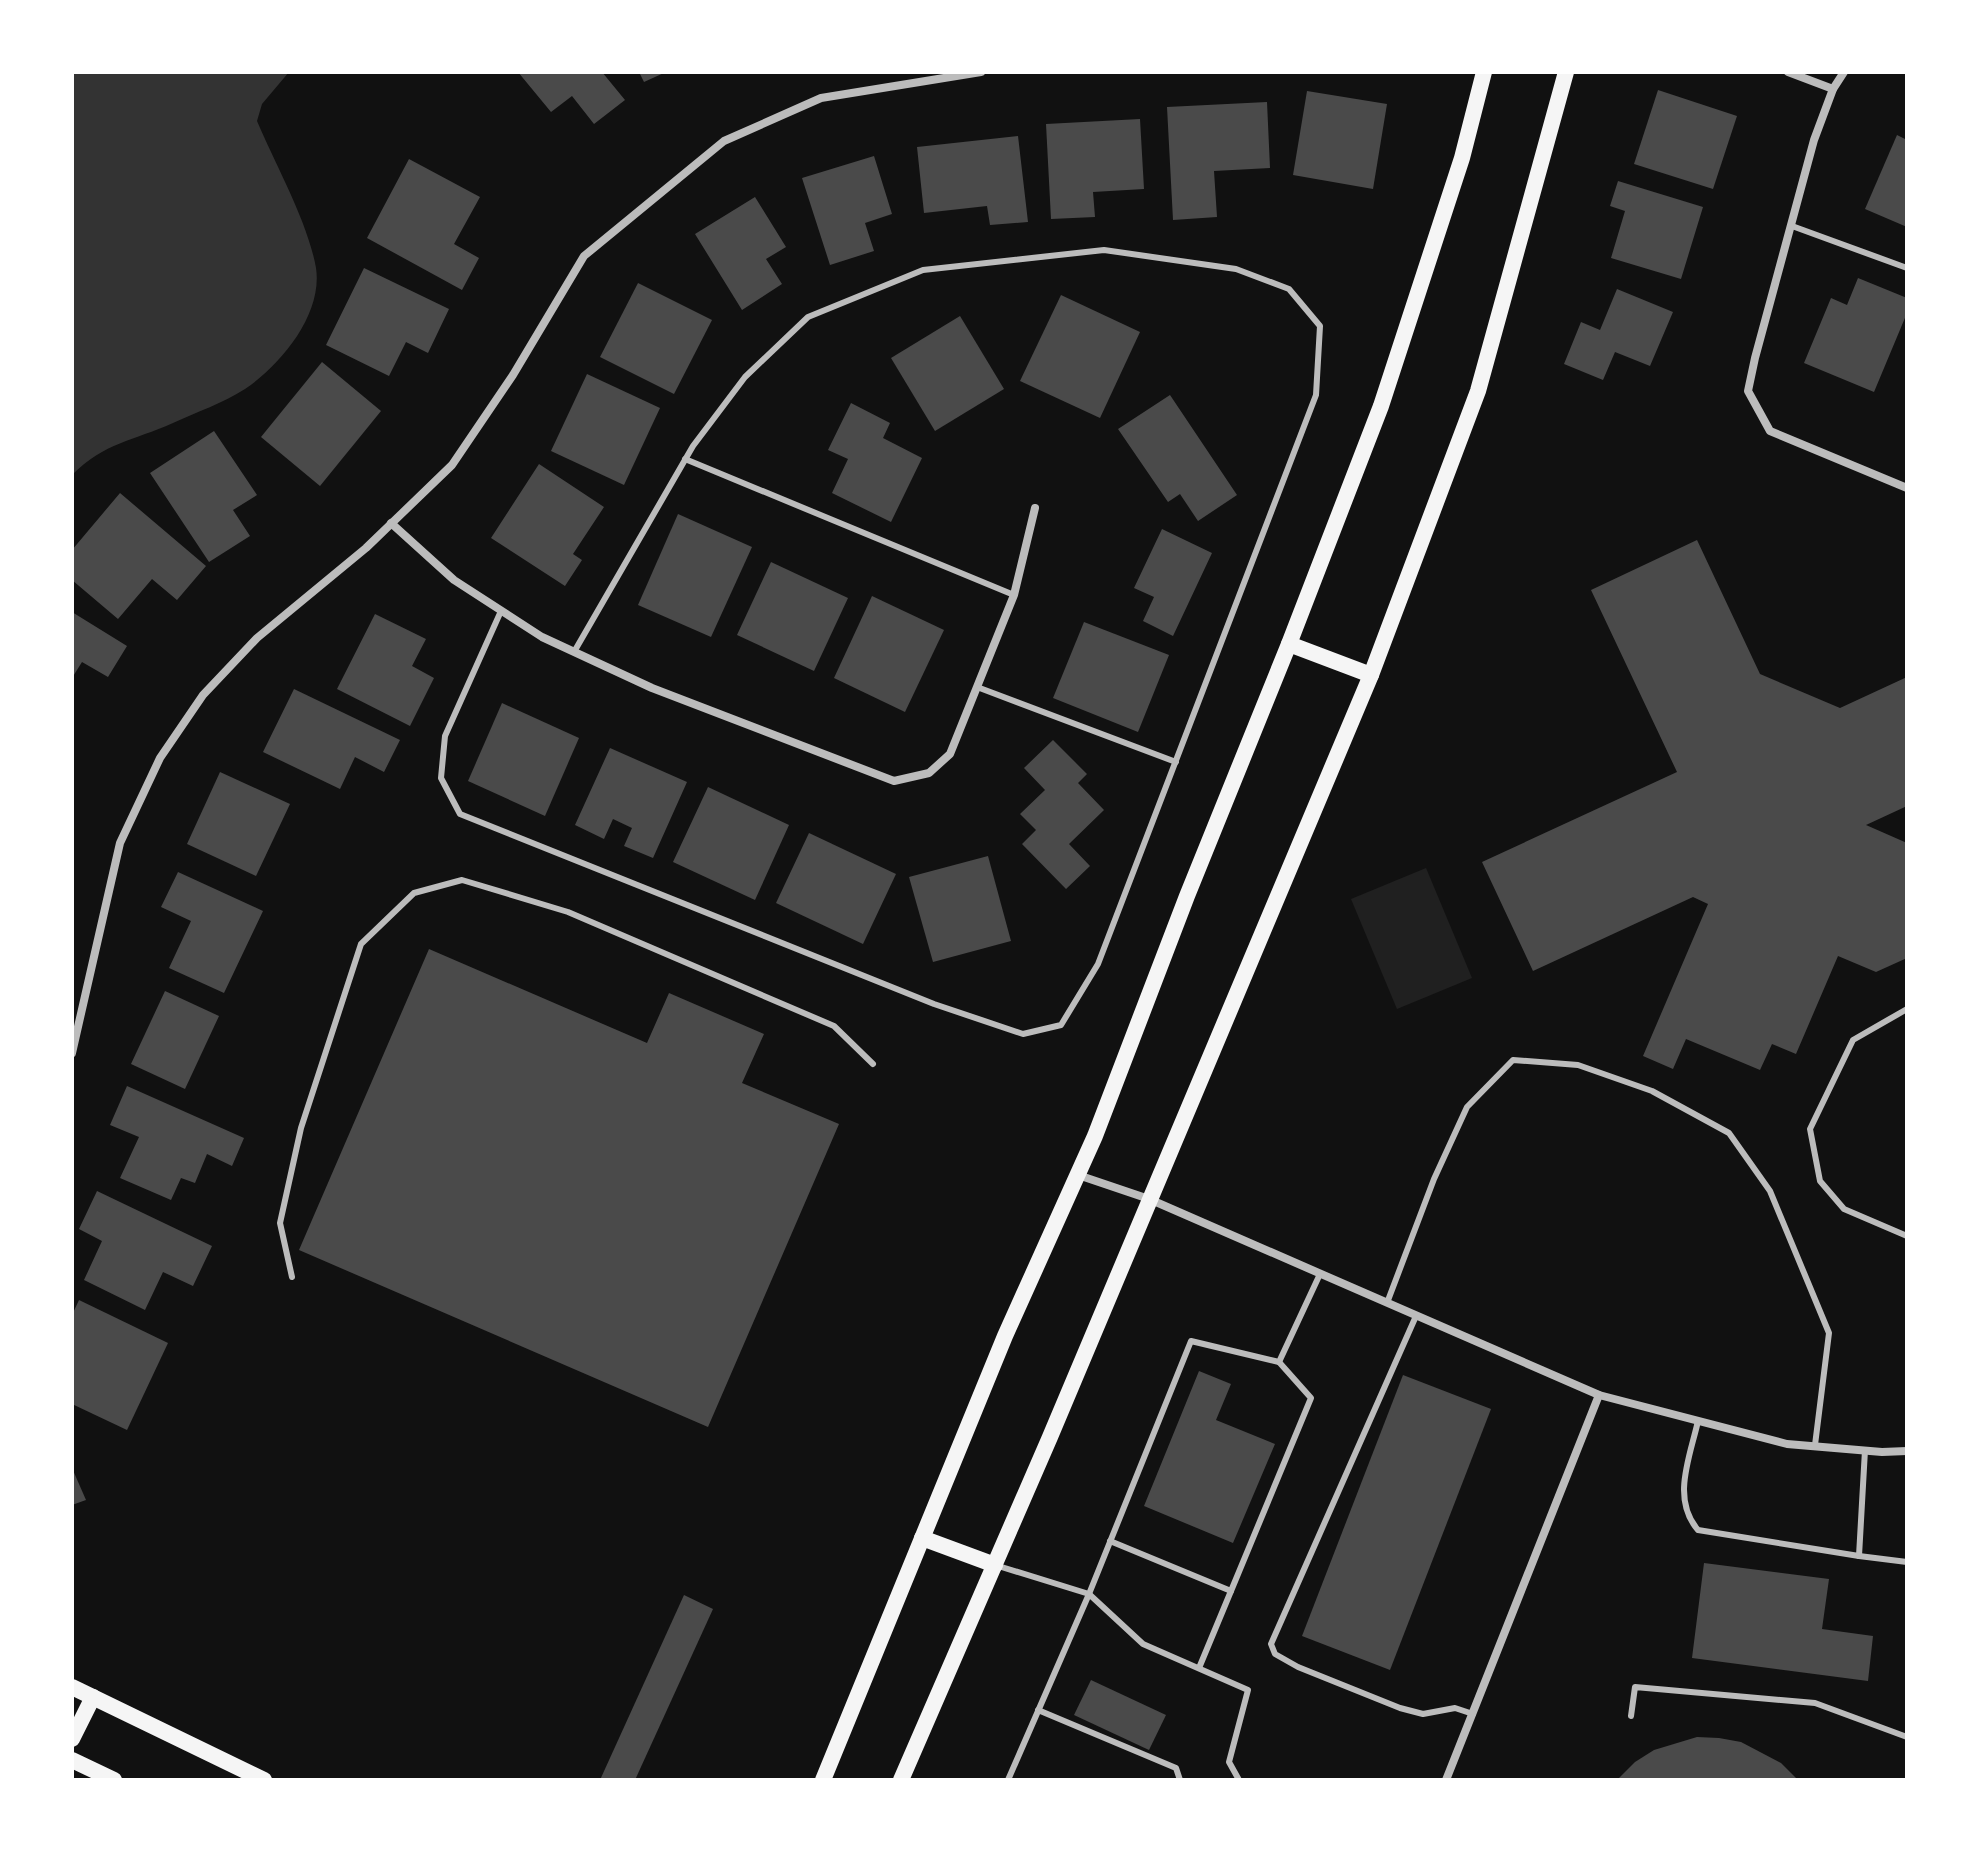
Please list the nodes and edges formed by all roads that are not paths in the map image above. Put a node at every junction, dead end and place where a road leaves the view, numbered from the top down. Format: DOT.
graph roads {
  1 [pos="981,72"];
  2 [pos="1484,72"];
  3 [pos="1566,72"];
  4 [pos="1788,72"];
  5 [pos="1844,72"];
  6 [pos="1833,89"];
  7 [pos="1792,226"];
  8 [pos="1907,268"];
  9 [pos="685,459"];
  10 [pos="1907,488"];
  11 [pos="1035,508"];
  12 [pos="391,523"];
  13 [pos="1014,595"];
  14 [pos="501,611"];
  15 [pos="1289,644"];
  16 [pos="574,652"];
  17 [pos="1371,675"];
  18 [pos="977,687"];
  19 [pos="1176,762"];
  20 [pos="1907,1009"];
  21 [pos="72,1053"];
  22 [pos="873,1064"];
  23 [pos="1078,1175"];
  24 [pos="1149,1199"];
  25 [pos="1907,1236"];
  26 [pos="1320,1274"];
  27 [pos="292,1277"];
  28 [pos="1387,1303"];
  29 [pos="1416,1316"];
  30 [pos="1279,1362"];
  31 [pos="1599,1395"];
  32 [pos="1698,1421"];
  33 [pos="1815,1445"];
  34 [pos="1865,1450"];
  35 [pos="1907,1451"];
  36 [pos="922,1538"];
  37 [pos="1110,1541"];
  38 [pos="1859,1556"];
  39 [pos="1907,1562"];
  40 [pos="995,1565"];
  41 [pos="1231,1591"];
  42 [pos="1089,1594"];
  43 [pos="1199,1668"];
  44 [pos="72,1687"];
  45 [pos="93,1697"];
  46 [pos="1038,1710"];
  47 [pos="1473,1714"];
  48 [pos="1631,1716"];
  49 [pos="1907,1737"];
  50 [pos="72,1739"];
  51 [pos="72,1760"];
  52 [pos="114,1780"];
  53 [pos="264,1780"];
  54 [pos="823,1780"];
  55 [pos="901,1780"];
  56 [pos="1008,1780"];
  57 [pos="1180,1780"];
  58 [pos="1239,1780"];
  59 [pos="1446,1780"];
  1 -- 12 [label="street"];
  2 -- 15 [label="main road"];
  3 -- 17 [label="main road"];
  4 -- 6 [label="street"];
  5 -- 6 [label="street"];
  6 -- 7 [label="street"];
  7 -- 8 [label="lane"];
  7 -- 10 [label="street"];
  9 -- 13 [label="lane"];
  9 -- 16 [label="lane"];
  9 -- 19 [label="lane"];
  11 -- 13 [label="street"];
  12 -- 14 [label="street"];
  12 -- 21 [label="street"];
  13 -- 18 [label="street"];
  14 -- 16 [label="street"];
  14 -- 19 [label="lane"];
  15 -- 17 [label="main road"];
  15 -- 23 [label="main road"];
  16 -- 18 [label="street"];
  17 -- 24 [label="main road"];
  18 -- 19 [label="lane"];
  20 -- 25 [label="lane"];
  22 -- 27 [label="lane"];
  23 -- 24 [label="street"];
  23 -- 36 [label="main road"];
  24 -- 26 [label="street"];
  24 -- 40 [label="main road"];
  26 -- 28 [label="street"];
  26 -- 30 [label="lane"];
  28 -- 29 [label="street"];
  28 -- 33 [label="lane"];
  29 -- 31 [label="street"];
  29 -- 47 [label="lane"];
  30 -- 37 [label="lane"];
  30 -- 41 [label="lane"];
  31 -- 32 [label="street"];
  31 -- 47 [label="street"];
  32 -- 33 [label="street"];
  32 -- 38 [label="lane"];
  33 -- 34 [label="street"];
  34 -- 35 [label="street"];
  34 -- 38 [label="lane"];
  36 -- 40 [label="main road"];
  36 -- 54 [label="main road"];
  37 -- 41 [label="lane"];
  37 -- 42 [label="lane"];
  38 -- 39 [label="lane"];
  40 -- 42 [label="lane"];
  40 -- 55 [label="main road"];
  41 -- 43 [label="lane"];
  42 -- 43 [label="lane"];
  42 -- 46 [label="lane"];
  43 -- 58 [label="lane"];
  44 -- 45 [label="main road"];
  45 -- 50 [label="main road"];
  45 -- 53 [label="main road"];
  46 -- 56 [label="lane"];
  46 -- 57 [label="lane"];
  47 -- 59 [label="street"];
  48 -- 49 [label="lane"];
  51 -- 52 [label="main road"];
}
